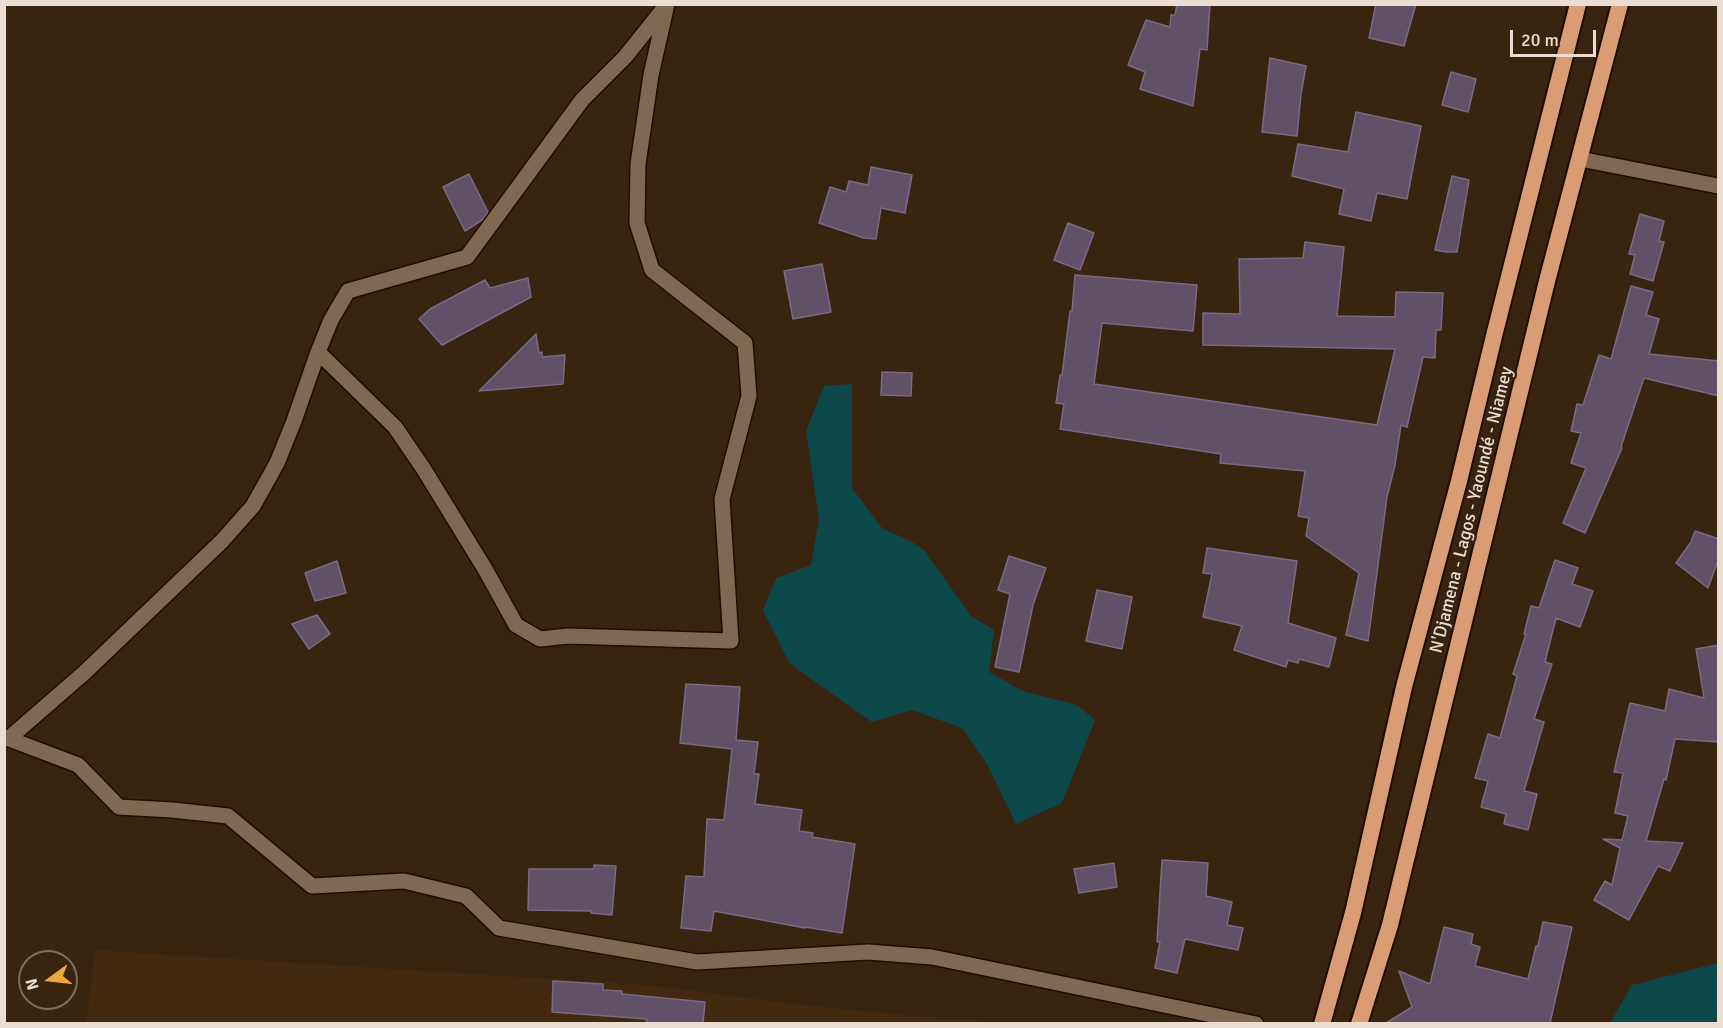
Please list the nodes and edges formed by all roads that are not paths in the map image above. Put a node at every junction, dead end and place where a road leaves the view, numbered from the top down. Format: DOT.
graph roads {
  1 [pos="667,4"];
  2 [pos="1578,4"];
  3 [pos="1620,4"];
  4 [pos="1580,159"];
  5 [pos="1719,186"];
  6 [pos="318,352"];
  7 [pos="6,738"];
  8 [pos="1256,1023"];
  9 [pos="1322,1023"];
  10 [pos="1359,1023"];
  1 -- 6 [label="street"];
  1 -- 6 [label="street"];
  2 -- 9 [label="highway, N'Djamena - Lagos - Yaoundé - Niamey"];
  3 -- 4 [label="highway, N'Djamena - Lagos - Yaoundé - Niamey"];
  4 -- 5 [label="street"];
  4 -- 10 [label="highway, N'Djamena - Lagos - Yaoundé - Niamey"];
  6 -- 7 [label="street"];
  7 -- 8 [label="street"];
}
